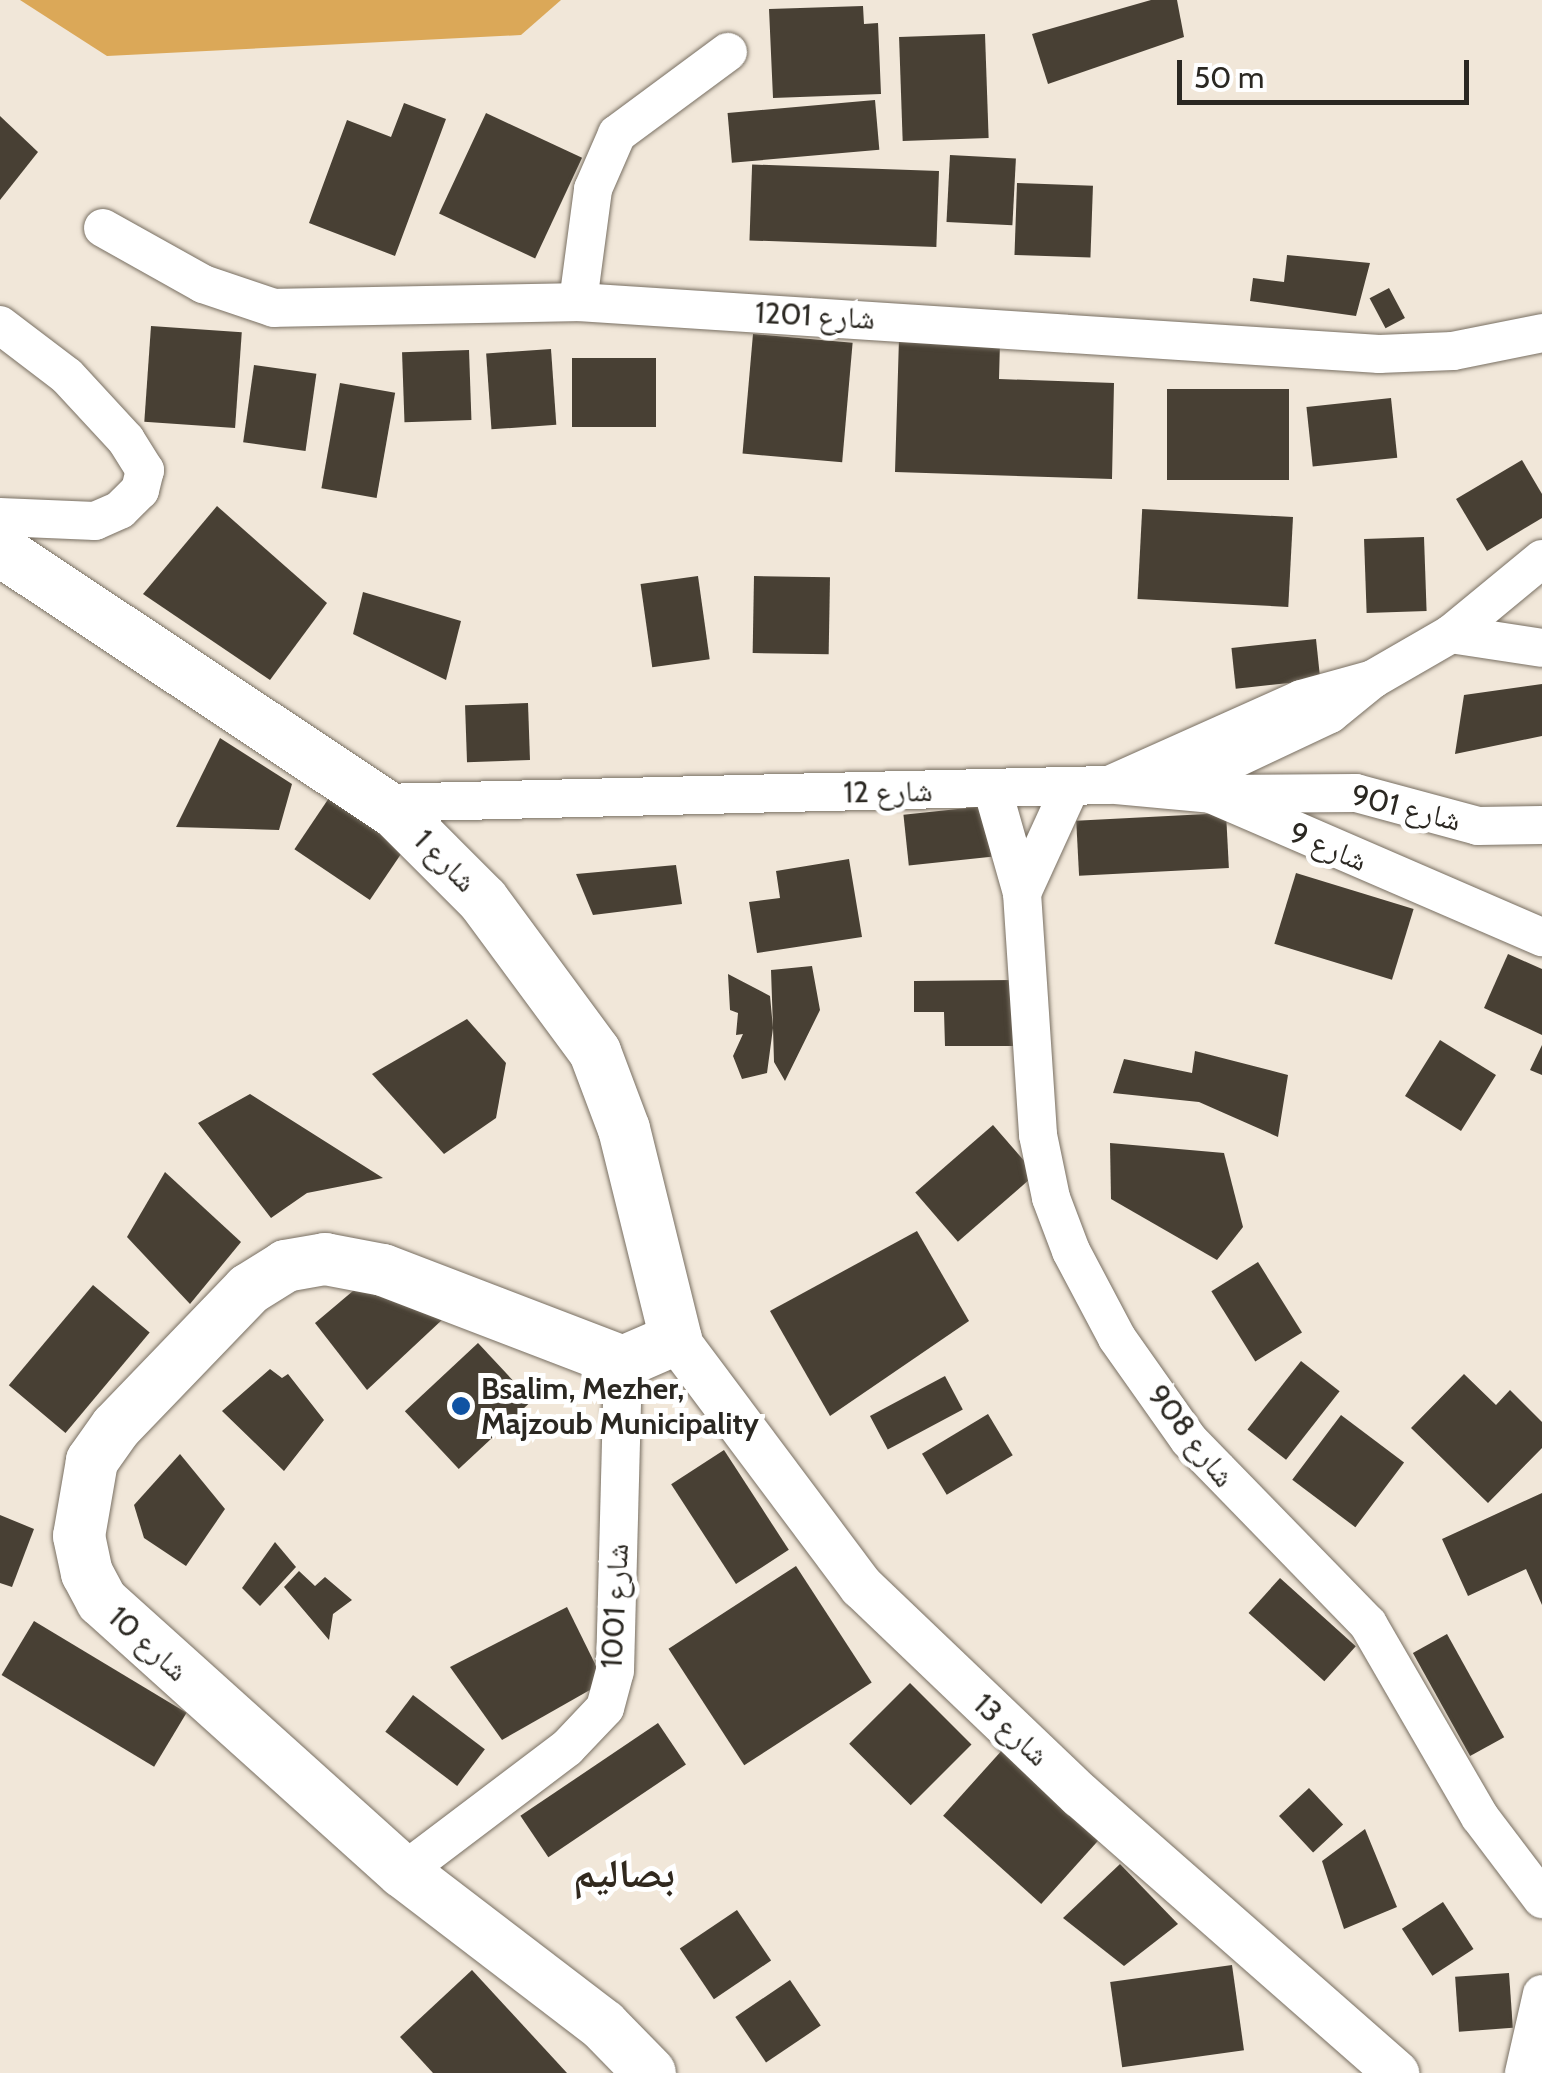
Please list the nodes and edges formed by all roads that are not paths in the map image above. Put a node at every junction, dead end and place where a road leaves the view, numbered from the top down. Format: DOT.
graph roads {
  1 [pos="728,52"];
  2 [pos="103,228"];
  3 [pos="578,302"];
  4 [pos="0,326"];
  5 [pos="1542,333"];
  6 [pos="0,517"];
  7 [pos="0,550"];
  8 [pos="1542,559"];
  9 [pos="1451,634"];
  10 [pos="1542,648"];
  11 [pos="1373,679"];
  12 [pos="1108,785"];
  13 [pos="1147,787"];
  14 [pos="1070,788"];
  15 [pos="992,791"];
  16 [pos="1210,794"];
  17 [pos="382,803"];
  18 [pos="1542,825"];
  19 [pos="1022,893"];
  20 [pos="1542,937"];
  21 [pos="676,1340"];
  22 [pos="623,1362"];
  23 [pos="402,1872"];
  24 [pos="1542,1899"];
  25 [pos="1542,1994"];
  26 [pos="650,2073"];
  27 [pos="1396,2073"];
  28 [pos="1524,2073"];
  1 -- 3 [label="street"];
  2 -- 3 [label="street, شارع 1201"];
  3 -- 5 [label="street, شارع 1201"];
  4 -- 6 [label="street"];
  7 -- 17 [label="main road, شارع 1"];
  8 -- 9 [label="street, شارع 12"];
  9 -- 10 [label="street"];
  9 -- 11 [label="street, شارع 12"];
  11 -- 12 [label="street, شارع 12"];
  11 -- 13 [label="street, شارع 12"];
  12 -- 13 [label="street, شارع 9"];
  12 -- 14 [label="street, شارع 12"];
  13 -- 16 [label="street, شارع 9"];
  14 -- 15 [label="street, شارع 12"];
  14 -- 19 [label="street, شارع 908"];
  15 -- 17 [label="street, شارع 12"];
  15 -- 19 [label="street, شارع 908"];
  16 -- 18 [label="street, شارع 901"];
  16 -- 20 [label="street, شارع 9"];
  17 -- 21 [label="main road, شارع 1"];
  19 -- 24 [label="street, شارع 908"];
  21 -- 22 [label="main road"];
  21 -- 27 [label="street, شارع 13"];
  22 -- 23 [label="street, شارع 1001"];
  22 -- 23 [label="main road, شارع 10"];
  23 -- 26 [label="main road, شارع 10"];
  25 -- 28 [label="street"];
}
